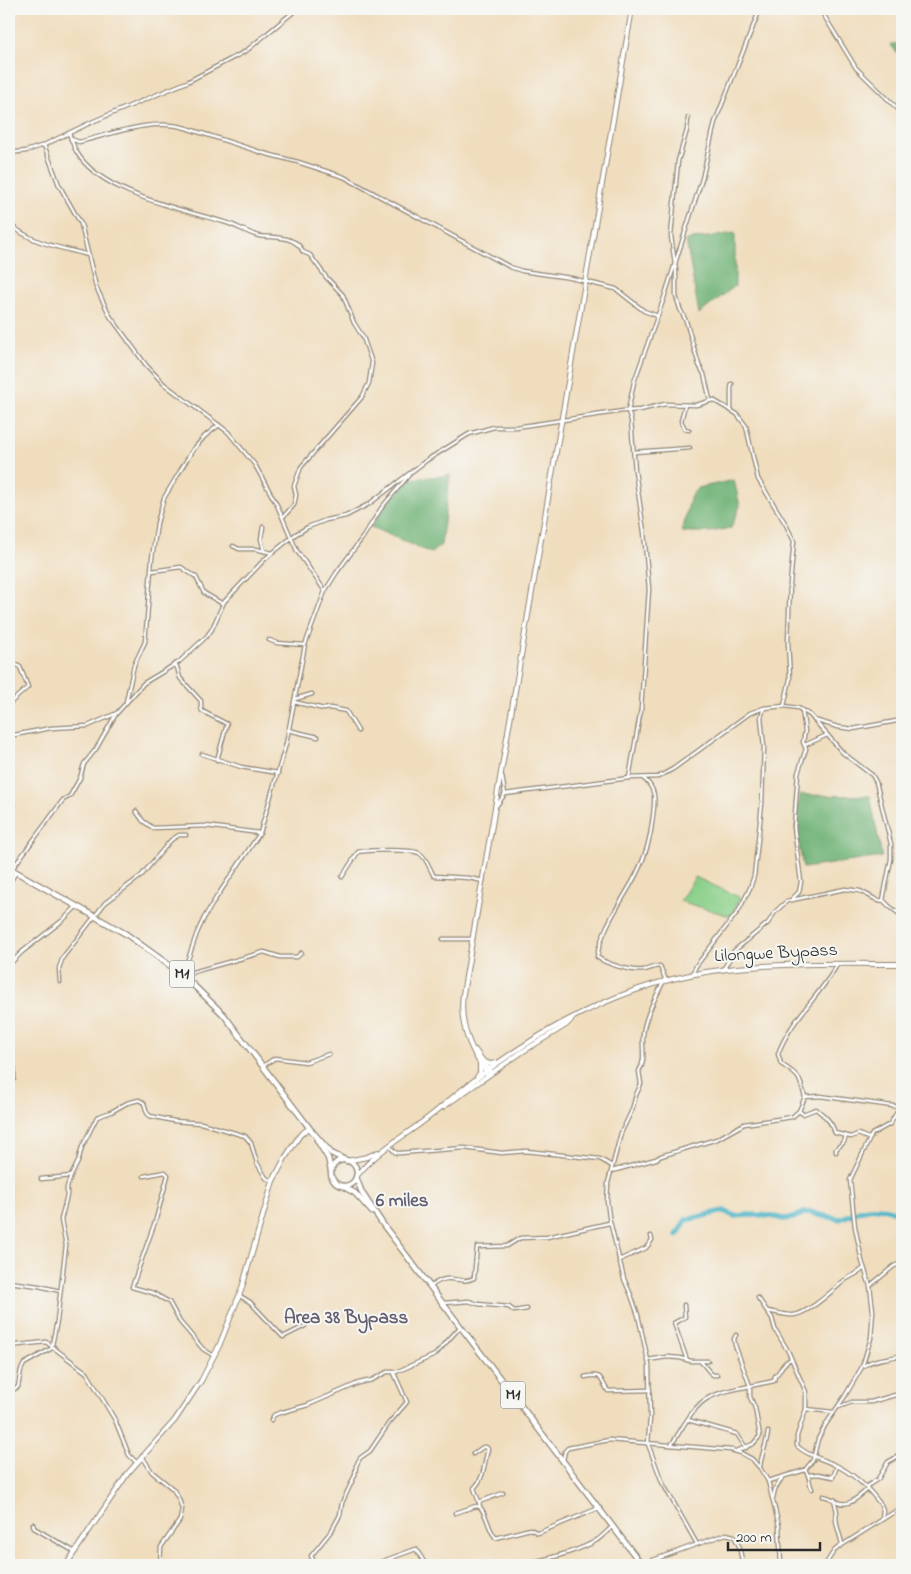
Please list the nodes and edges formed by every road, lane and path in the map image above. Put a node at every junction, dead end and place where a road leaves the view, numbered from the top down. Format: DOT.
graph roads {
  1 [pos="297,9"];
  2 [pos="632,9"];
  3 [pos="760,9"];
  4 [pos="820,9"];
  5 [pos="902,113"];
  6 [pos="688,118"];
  7 [pos="69,133"];
  8 [pos="71,139"];
  9 [pos="44,145"];
  10 [pos="9,153"];
  11 [pos="9,223"];
  12 [pos="89,254"];
  13 [pos="675,264"];
  14 [pos="586,282"];
  15 [pos="658,316"];
  16 [pos="732,384"];
  17 [pos="710,400"];
  18 [pos="685,405"];
  19 [pos="732,410"];
  20 [pos="628,411"];
  21 [pos="562,419"];
  22 [pos="218,426"];
  23 [pos="689,430"];
  24 [pos="690,448"];
  25 [pos="634,452"];
  26 [pos="410,474"];
  27 [pos="283,517"];
  28 [pos="263,527"];
  29 [pos="291,538"];
  30 [pos="233,546"];
  31 [pos="264,550"];
  32 [pos="272,553"];
  33 [pos="152,571"];
  34 [pos="326,591"];
  35 [pos="223,604"];
  36 [pos="269,640"];
  37 [pos="305,645"];
  38 [pos="9,660"];
  39 [pos="175,665"];
  40 [pos="312,694"];
  41 [pos="294,700"];
  42 [pos="9,704"];
  43 [pos="125,704"];
  44 [pos="784,706"];
  45 [pos="764,708"];
  46 [pos="802,710"];
  47 [pos="117,712"];
  48 [pos="814,720"];
  49 [pos="902,720"];
  50 [pos="288,730"];
  51 [pos="358,731"];
  52 [pos="827,735"];
  53 [pos="9,736"];
  54 [pos="318,737"];
  55 [pos="805,745"];
  56 [pos="202,754"];
  57 [pos="217,760"];
  58 [pos="900,771"];
  59 [pos="501,773"];
  60 [pos="278,774"];
  61 [pos="629,778"];
  62 [pos="643,778"];
  63 [pos="505,794"];
  64 [pos="9,802"];
  65 [pos="13,805"];
  66 [pos="496,807"];
  67 [pos="136,811"];
  68 [pos="260,833"];
  69 [pos="186,835"];
  70 [pos="12,870"];
  71 [pos="342,877"];
  72 [pos="483,881"];
  73 [pos="9,884"];
  74 [pos="792,899"];
  75 [pos="883,900"];
  76 [pos="76,907"];
  77 [pos="94,916"];
  78 [pos="902,916"];
  79 [pos="443,939"];
  80 [pos="473,939"];
  81 [pos="301,953"];
  82 [pos="837,964"];
  83 [pos="902,964"];
  84 [pos="9,965"];
  85 [pos="723,970"];
  86 [pos="692,975"];
  87 [pos="185,977"];
  88 [pos="60,982"];
  89 [pos="663,982"];
  90 [pos="571,1020"];
  91 [pos="9,1044"];
  92 [pos="329,1054"];
  93 [pos="482,1062"];
  94 [pos="500,1062"];
  95 [pos="263,1066"];
  96 [pos="489,1073"];
  97 [pos="14,1079"];
  98 [pos="470,1084"];
  99 [pos="805,1098"];
  100 [pos="901,1106"];
  101 [pos="440,1108"];
  102 [pos="799,1112"];
  103 [pos="310,1129"];
  104 [pos="846,1136"];
  105 [pos="871,1137"];
  106 [pos="389,1146"];
  107 [pos="385,1149"];
  108 [pos="11,1150"];
  109 [pos="836,1152"];
  110 [pos="347,1161"];
  111 [pos="612,1166"];
  112 [pos="9,1170"];
  113 [pos="612,1171"];
  114 [pos="331,1172"];
  115 [pos="9,1174"];
  116 [pos="71,1176"];
  117 [pos="144,1176"];
  118 [pos="356,1178"];
  119 [pos="41,1179"];
  120 [pos="274,1181"];
  121 [pos="9,1182"];
  122 [pos="340,1186"];
  123 [pos="610,1223"];
  124 [pos="384,1226"];
  125 [pos="651,1236"];
  126 [pos="619,1260"];
  127 [pos="902,1263"];
  128 [pos="864,1268"];
  129 [pos="9,1282"];
  130 [pos="870,1286"];
  131 [pos="430,1287"];
  132 [pos="60,1291"];
  133 [pos="240,1296"];
  134 [pos="758,1298"];
  135 [pos="442,1303"];
  136 [pos="684,1305"];
  137 [pos="527,1309"];
  138 [pos="766,1311"];
  139 [pos="305,1326"];
  140 [pos="460,1327"];
  141 [pos="736,1335"];
  142 [pos="9,1346"];
  143 [pos="53,1346"];
  144 [pos="902,1354"];
  145 [pos="214,1356"];
  146 [pos="791,1359"];
  147 [pos="648,1360"];
  148 [pos="687,1360"];
  149 [pos="708,1361"];
  150 [pos="700,1362"];
  151 [pos="862,1368"];
  152 [pos="394,1372"];
  153 [pos="717,1375"];
  154 [pos="585,1377"];
  155 [pos="750,1386"];
  156 [pos="650,1390"];
  157 [pos="9,1392"];
  158 [pos="902,1393"];
  159 [pos="837,1408"];
  160 [pos="806,1409"];
  161 [pos="834,1412"];
  162 [pos="271,1420"];
  163 [pos="688,1420"];
  164 [pos="768,1432"];
  165 [pos="648,1444"];
  166 [pos="671,1446"];
  167 [pos="746,1448"];
  168 [pos="735,1451"];
  169 [pos="473,1454"];
  170 [pos="902,1454"];
  171 [pos="142,1456"];
  172 [pos="813,1457"];
  173 [pos="563,1460"];
  174 [pos="136,1462"];
  175 [pos="837,1466"];
  176 [pos="760,1468"];
  177 [pos="805,1470"];
  178 [pos="810,1475"];
  179 [pos="783,1477"];
  180 [pos="768,1481"];
  181 [pos="867,1488"];
  182 [pos="812,1489"];
  183 [pos="503,1493"];
  184 [pos="823,1496"];
  185 [pos="834,1498"];
  186 [pos="773,1500"];
  187 [pos="479,1502"];
  188 [pos="480,1507"];
  189 [pos="902,1507"];
  190 [pos="599,1508"];
  191 [pos="455,1513"];
  192 [pos="882,1519"];
  193 [pos="33,1524"];
  194 [pos="613,1526"];
  195 [pos="697,1544"];
  196 [pos="842,1546"];
  197 [pos="75,1552"];
  198 [pos="386,1560"];
  199 [pos="536,1561"];
  200 [pos="66,1565"];
  201 [pos="160,1565"];
  202 [pos="316,1565"];
  203 [pos="372,1565"];
  204 [pos="388,1565"];
  205 [pos="426,1565"];
  206 [pos="642,1565"];
  207 [pos="743,1565"];
  208 [pos="781,1565"];
  209 [pos="825,1565"];
  1 -- 7 [label="street"];
  2 -- 14 [label="main road"];
  3 -- 13 [label="street"];
  4 -- 5 [label="street"];
  6 -- 13 [label="street"];
  7 -- 8 [label="street"];
  7 -- 9 [label="street"];
  8 -- 14 [label="street"];
  8 -- 27 [label="street"];
  9 -- 10 [label="street"];
  9 -- 12 [label="street"];
  11 -- 12 [label="street"];
  12 -- 22 [label="street"];
  13 -- 15 [label="street"];
  13 -- 17 [label="street"];
  14 -- 15 [label="street"];
  14 -- 21 [label="main road"];
  15 -- 20 [label="street"];
  16 -- 19 [label="street"];
  17 -- 18 [label="street"];
  17 -- 19 [label="street"];
  18 -- 20 [label="street"];
  18 -- 23 [label="street"];
  19 -- 44 [label="street"];
  20 -- 21 [label="street"];
  20 -- 25 [label="street"];
  21 -- 26 [label="street"];
  21 -- 59 [label="main road"];
  22 -- 27 [label="street"];
  22 -- 33 [label="street"];
  24 -- 25 [label="street"];
  25 -- 61 [label="street"];
  26 -- 29 [label="street"];
  26 -- 34 [label="street"];
  27 -- 29 [label="street"];
  28 -- 31 [label="street"];
  29 -- 32 [label="street"];
  29 -- 34 [label="street"];
  30 -- 31 [label="street"];
  31 -- 32 [label="street"];
  32 -- 35 [label="street"];
  33 -- 35 [label="street"];
  33 -- 43 [label="street"];
  34 -- 37 [label="street"];
  35 -- 39 [label="street"];
  36 -- 37 [label="street"];
  37 -- 41 [label="street"];
  38 -- 42 [label="street"];
  39 -- 43 [label="street"];
  39 -- 57 [label="street"];
  40 -- 41 [label="street"];
  41 -- 50 [label="street"];
  41 -- 51 [label="street"];
  43 -- 47 [label="street"];
  44 -- 45 [label="street"];
  44 -- 46 [label="street"];
  45 -- 62 [label="street"];
  45 -- 86 [label="street"];
  46 -- 48 [label="street"];
  46 -- 55 [label="street"];
  47 -- 53 [label="street"];
  47 -- 70 [label="street"];
  48 -- 49 [label="street"];
  48 -- 52 [label="street"];
  49 -- 58 [label="street"];
  50 -- 54 [label="street"];
  50 -- 60 [label="street"];
  52 -- 55 [label="street"];
  52 -- 75 [label="street"];
  55 -- 74 [label="street"];
  56 -- 57 [label="street"];
  57 -- 60 [label="street"];
  59 -- 63 [label="street"];
  59 -- 66 [label="main road"];
  60 -- 68 [label="street"];
  61 -- 62 [label="street"];
  61 -- 63 [label="street"];
  62 -- 89 [label="street"];
  63 -- 66 [label="street"];
  64 -- 65 [label="street"];
  66 -- 72 [label="main road"];
  67 -- 68 [label="street"];
  68 -- 87 [label="street"];
  69 -- 77 [label="street"];
  70 -- 73 [label="street"];
  70 -- 76 [label="highway, M1"];
  71 -- 72 [label="street"];
  72 -- 80 [label="main road"];
  74 -- 75 [label="street"];
  74 -- 85 [label="street"];
  75 -- 78 [label="street"];
  76 -- 77 [label="highway, M1"];
  76 -- 84 [label="street"];
  77 -- 87 [label="highway, M1"];
  77 -- 88 [label="street"];
  79 -- 80 [label="street"];
  80 -- 93 [label="main road"];
  81 -- 87 [label="street"];
  82 -- 83 [label="main road, Lilongwe Bypass"];
  82 -- 85 [label="main road, Lilongwe Bypass"];
  82 -- 99 [label="street"];
  85 -- 86 [label="main road, Lilongwe Bypass"];
  86 -- 89 [label="main road, Lilongwe Bypass"];
  87 -- 95 [label="highway, M1"];
  89 -- 90 [label="main road, Lilongwe Bypass"];
  89 -- 111 [label="street"];
  90 -- 94 [label="main road, Lilongwe Bypass"];
  90 -- 96 [label="main road, Lilongwe Bypass"];
  91 -- 97 [label="street"];
  92 -- 95 [label="street"];
  93 -- 94 [label="main road"];
  93 -- 96 [label="main road"];
  93 -- 98 [label="main road"];
  94 -- 96 [label="main road, Lilongwe Bypass"];
  95 -- 103 [label="highway, M1"];
  96 -- 98 [label="main road, Lilongwe Bypass"];
  96 -- 101 [label="main road, Lilongwe Bypass"];
  98 -- 101 [label="main road, Lilongwe Bypass"];
  99 -- 100 [label="street"];
  99 -- 102 [label="street"];
  100 -- 105 [label="street"];
  101 -- 106 [label="main road, Lilongwe Bypass"];
  102 -- 104 [label="street"];
  102 -- 113 [label="street"];
  103 -- 110 [label="highway, M1"];
  103 -- 114 [label="highway, M1"];
  103 -- 120 [label="main road"];
  104 -- 105 [label="street"];
  104 -- 109 [label="street"];
  105 -- 128 [label="street"];
  106 -- 107 [label="main road, Lilongwe Bypass"];
  106 -- 111 [label="street"];
  107 -- 110 [label="main road, Lilongwe Bypass"];
  107 -- 118 [label="main road, Lilongwe Bypass"];
  108 -- 112 [label="street"];
  110 -- 114 [label="highway"];
  110 -- 118 [label="highway, M1"];
  111 -- 113 [label="street"];
  113 -- 123 [label="street"];
  114 -- 122 [label="highway, M1"];
  115 -- 121 [label="street"];
  116 -- 119 [label="street"];
  116 -- 120 [label="street"];
  116 -- 132 [label="street"];
  117 -- 145 [label="street"];
  118 -- 122 [label="highway"];
  118 -- 124 [label="highway, M1"];
  120 -- 133 [label="main road"];
  122 -- 124 [label="highway, M1"];
  123 -- 126 [label="street"];
  123 -- 131 [label="street"];
  124 -- 131 [label="highway, M1"];
  125 -- 126 [label="street"];
  126 -- 147 [label="street"];
  127 -- 130 [label="street"];
  128 -- 130 [label="street"];
  128 -- 138 [label="street"];
  129 -- 132 [label="street"];
  130 -- 151 [label="street"];
  131 -- 135 [label="highway, M1"];
  132 -- 143 [label="street"];
  133 -- 139 [label="street"];
  133 -- 145 [label="main road"];
  134 -- 138 [label="street"];
  135 -- 137 [label="street"];
  135 -- 140 [label="highway, M1"];
  136 -- 148 [label="street"];
  138 -- 146 [label="street"];
  140 -- 152 [label="street"];
  140 -- 173 [label="highway, M1"];
  141 -- 155 [label="street"];
  142 -- 143 [label="street"];
  143 -- 157 [label="street"];
  143 -- 174 [label="street"];
  144 -- 151 [label="street"];
  145 -- 171 [label="main road"];
  146 -- 155 [label="street"];
  146 -- 160 [label="street"];
  147 -- 148 [label="street"];
  147 -- 156 [label="street"];
  148 -- 150 [label="street"];
  149 -- 150 [label="street"];
  150 -- 153 [label="street"];
  151 -- 159 [label="street"];
  152 -- 162 [label="street"];
  152 -- 202 [label="street"];
  154 -- 156 [label="street"];
  155 -- 163 [label="street"];
  155 -- 167 [label="street"];
  156 -- 165 [label="street"];
  158 -- 159 [label="street"];
  159 -- 161 [label="street"];
  160 -- 161 [label="street"];
  160 -- 172 [label="street"];
  161 -- 172 [label="street"];
  163 -- 166 [label="street"];
  163 -- 167 [label="street"];
  164 -- 176 [label="street"];
  165 -- 166 [label="street"];
  165 -- 173 [label="street"];
  165 -- 195 [label="street"];
  166 -- 168 [label="street"];
  167 -- 168 [label="street"];
  168 -- 176 [label="street"];
  169 -- 187 [label="street"];
  170 -- 181 [label="street"];
  171 -- 174 [label="main road"];
  171 -- 201 [label="street"];
  172 -- 175 [label="street"];
  172 -- 177 [label="street"];
  173 -- 190 [label="highway, M1"];
  174 -- 197 [label="main road"];
  175 -- 178 [label="street"];
  175 -- 181 [label="street"];
  176 -- 180 [label="street"];
  177 -- 178 [label="street"];
  177 -- 179 [label="street"];
  178 -- 182 [label="street"];
  179 -- 180 [label="street"];
  179 -- 186 [label="street"];
  180 -- 186 [label="street"];
  181 -- 185 [label="street"];
  181 -- 192 [label="street"];
  183 -- 187 [label="street"];
  184 -- 185 [label="street"];
  185 -- 196 [label="street"];
  186 -- 208 [label="street"];
  187 -- 188 [label="street"];
  188 -- 190 [label="street"];
  188 -- 191 [label="street"];
  189 -- 192 [label="street"];
  190 -- 194 [label="highway, M1"];
  192 -- 196 [label="street"];
  193 -- 197 [label="street"];
  194 -- 199 [label="street"];
  194 -- 206 [label="highway, M1"];
  195 -- 206 [label="street"];
  195 -- 207 [label="street"];
  196 -- 209 [label="street"];
  197 -- 200 [label="main road"];
  198 -- 203 [label="street"];
  198 -- 204 [label="street"];
  198 -- 205 [label="street"];
}
